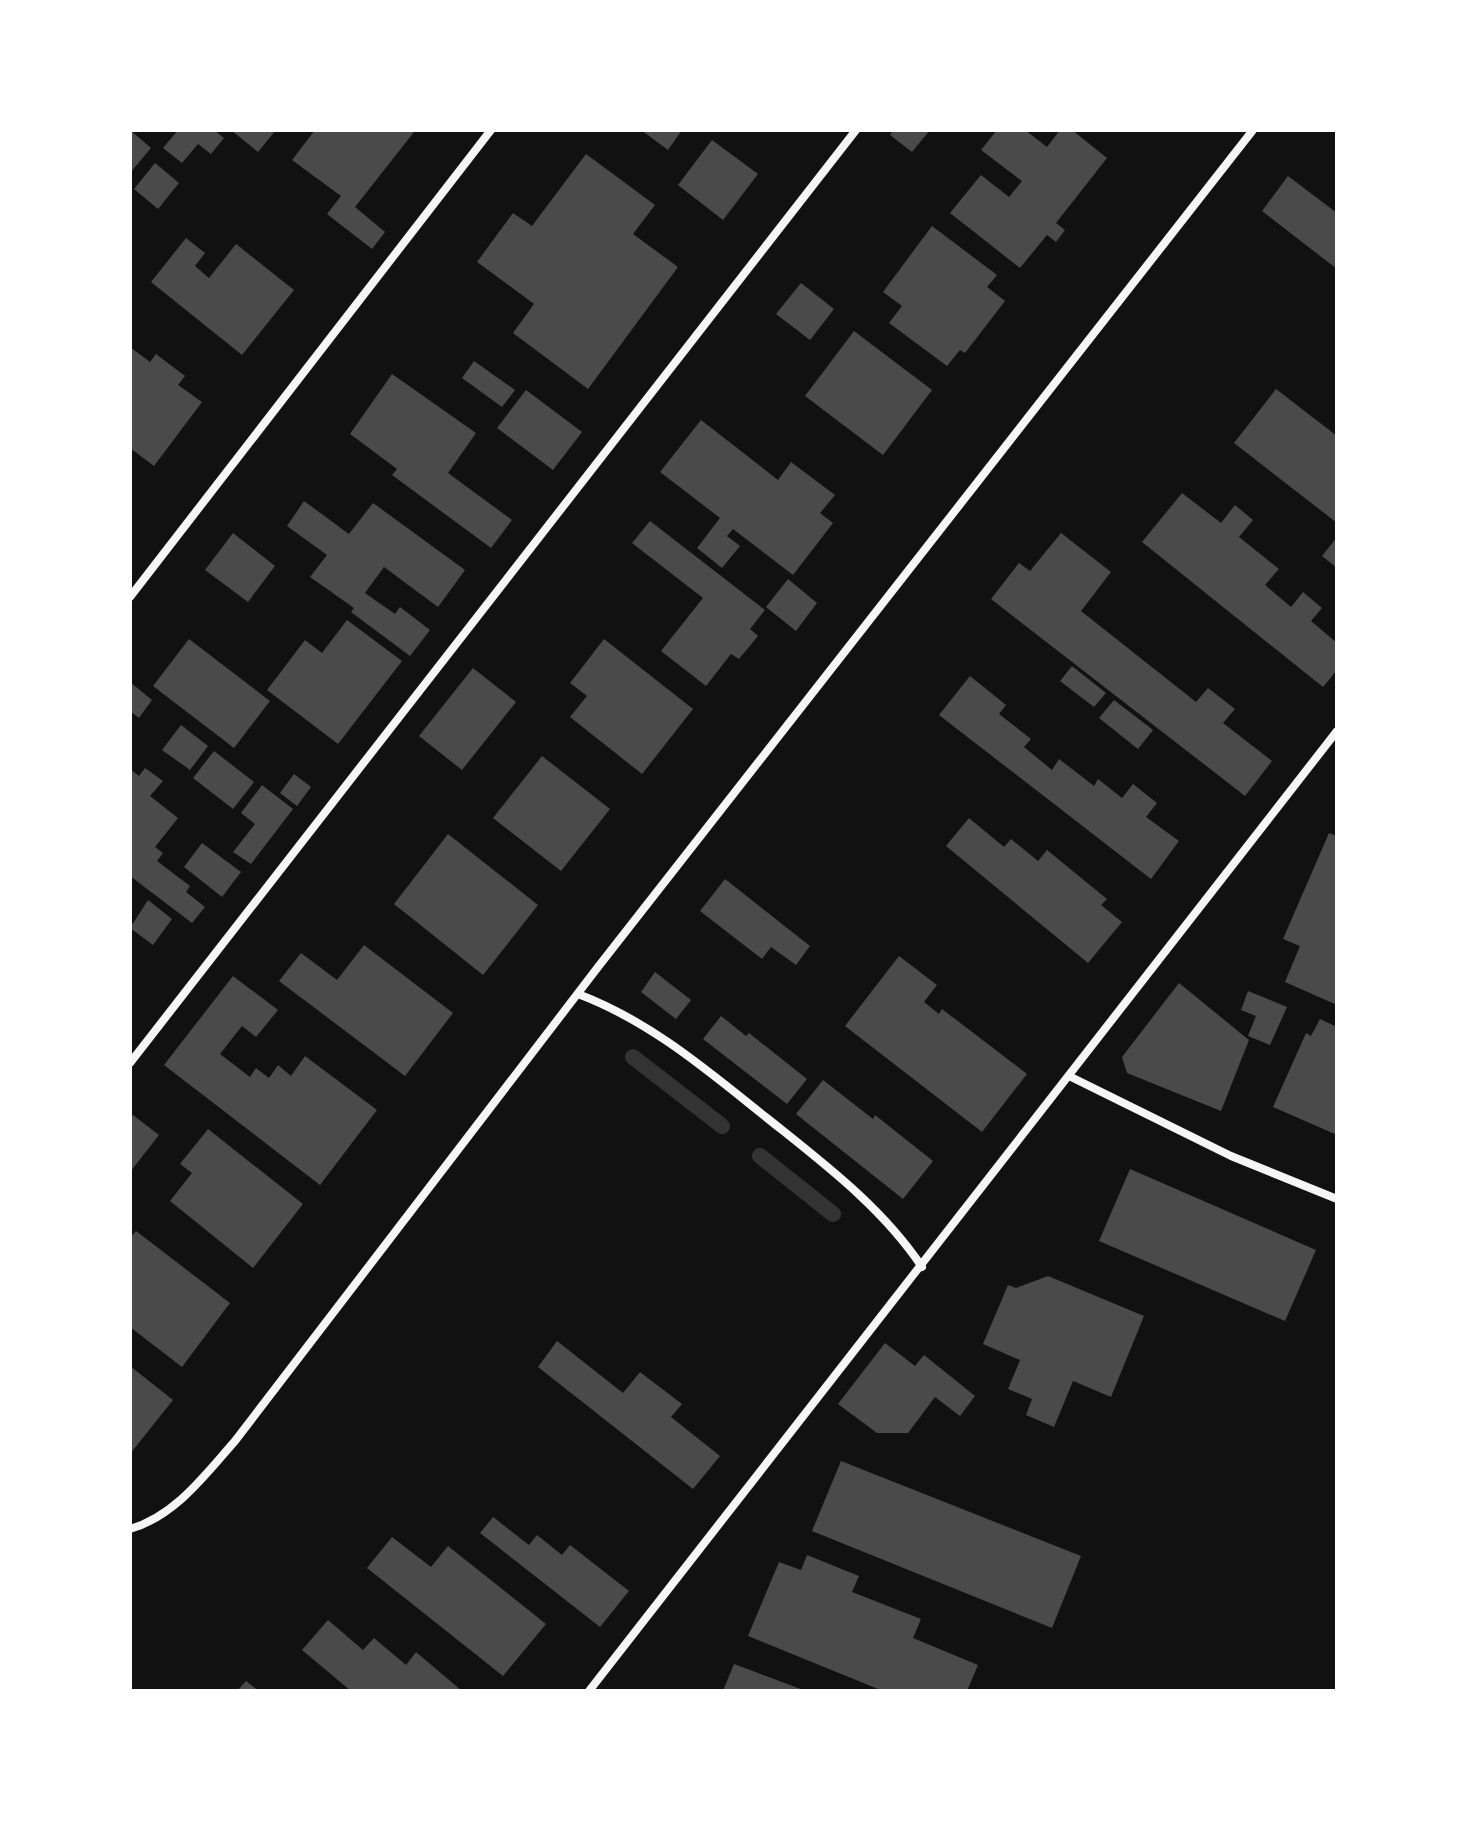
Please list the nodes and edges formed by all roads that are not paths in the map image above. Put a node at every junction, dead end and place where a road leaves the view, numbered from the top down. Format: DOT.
graph roads {
  1 [pos="491,130"];
  2 [pos="856,130"];
  3 [pos="1253,130"];
  4 [pos="130,597"];
  5 [pos="1337,731"];
  6 [pos="578,994"];
  7 [pos="130,1063"];
  8 [pos="1069,1076"];
  9 [pos="1337,1199"];
  10 [pos="922,1267"];
  11 [pos="130,1529"];
  12 [pos="589,1691"];
  1 -- 4 [label="street"];
  2 -- 7 [label="street"];
  3 -- 6 [label="street"];
  5 -- 8 [label="street"];
  6 -- 10 [label="street"];
  6 -- 11 [label="street"];
  8 -- 9 [label="street"];
  8 -- 10 [label="street"];
  10 -- 12 [label="street"];
}
